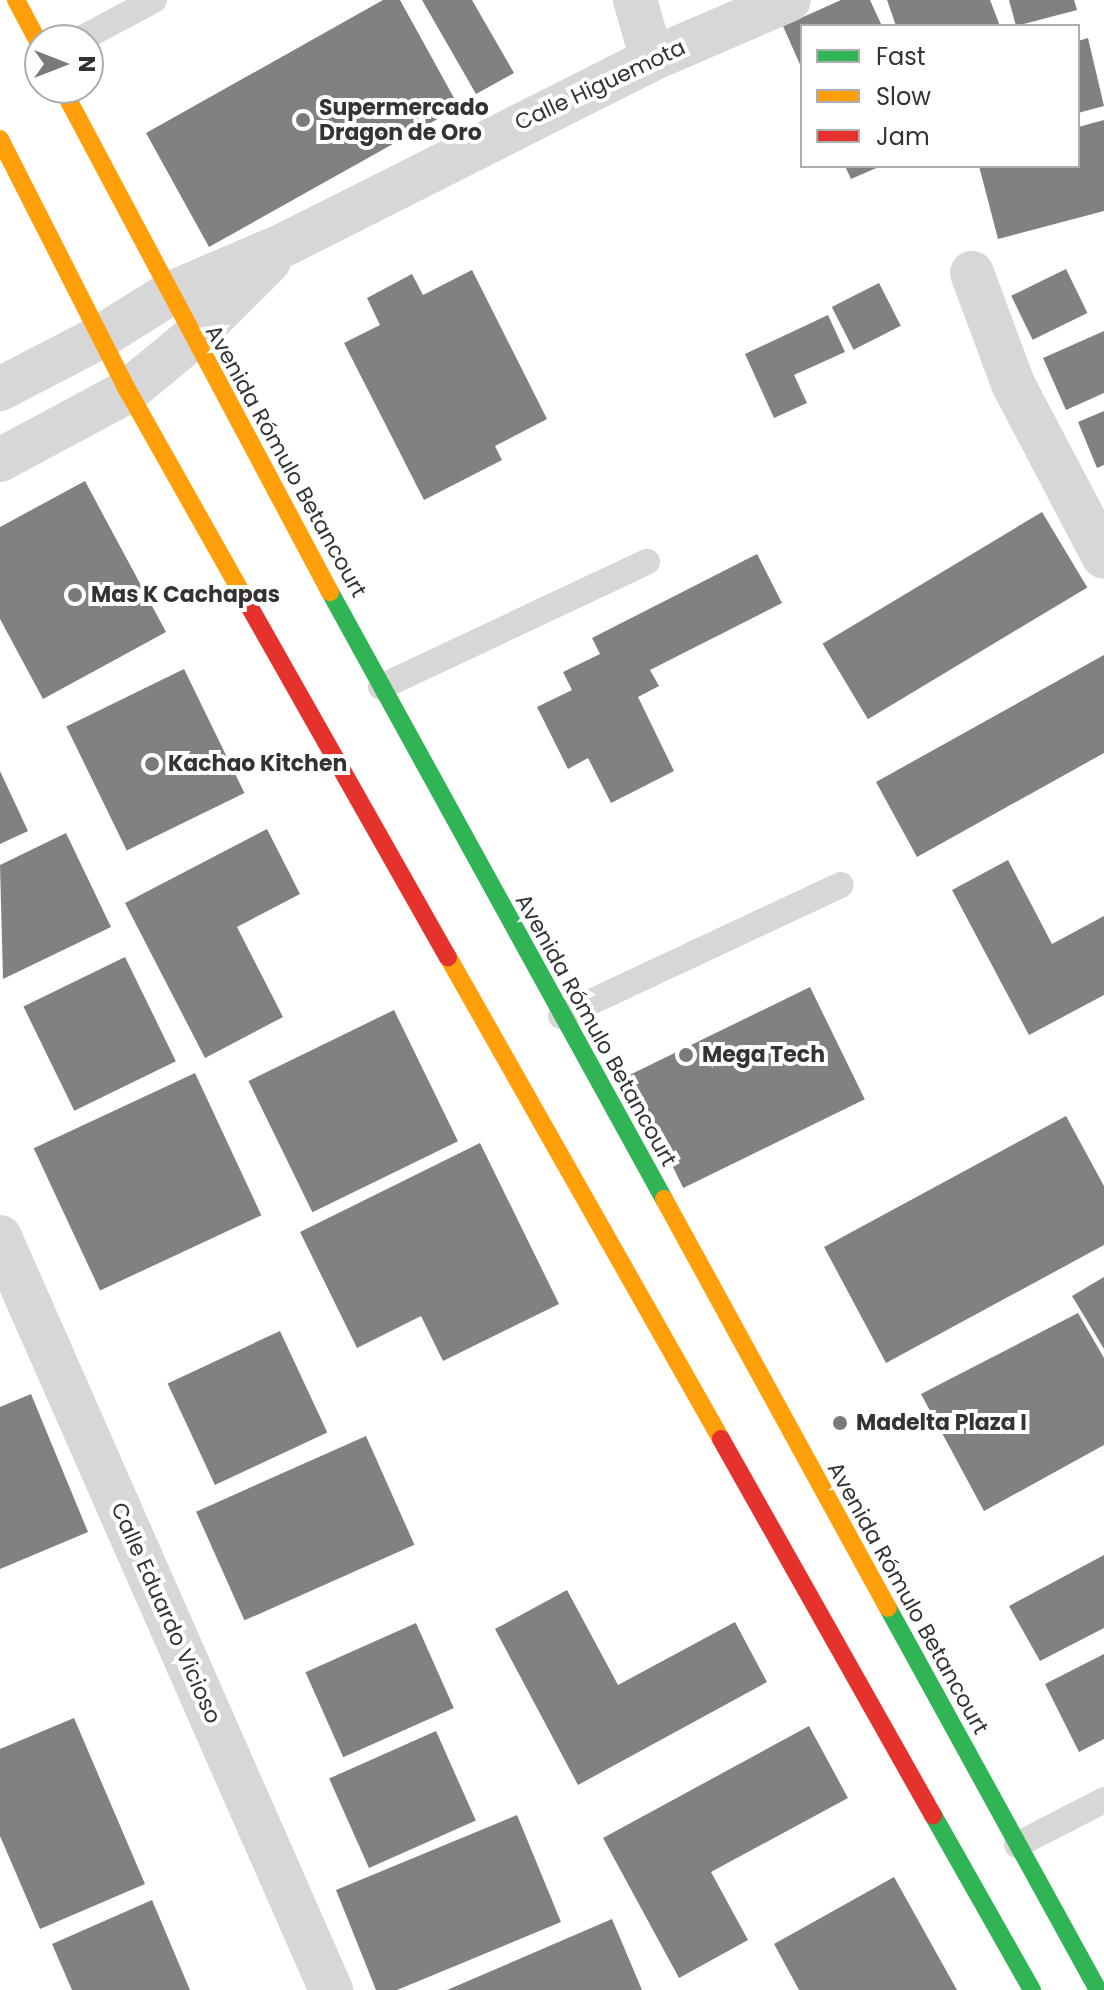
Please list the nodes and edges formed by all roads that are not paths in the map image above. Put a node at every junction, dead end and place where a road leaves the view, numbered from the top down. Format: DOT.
graph roads {
  1 [pos="16,0"];
  2 [pos="154,0"];
  3 [pos="635,0"];
  4 [pos="789,0"];
  5 [pos="29,24"];
  6 [pos="104,27"];
  7 [pos="652,59"];
  8 [pos="70,104"];
  9 [pos="0,139"];
  10 [pos="288,243"];
  11 [pos="972,273"];
  12 [pos="169,294"];
  13 [pos="102,336"];
  14 [pos="191,339"];
  15 [pos="0,389"];
  16 [pos="128,391"];
  17 [pos="0,460"];
  18 [pos="1104,557"];
  19 [pos="647,562"];
  20 [pos="381,687"];
  21 [pos="841,885"];
  22 [pos="561,1016"];
  23 [pos="0,1237"];
  24 [pos="1104,1800"];
  25 [pos="1017,1845"];
  26 [pos="331,1990"];
  27 [pos="1032,1990"];
  28 [pos="1098,1990"];
  1 -- 5 [label="main road"];
  2 -- 6 [label="lane"];
  3 -- 7 [label="street"];
  4 -- 7 [label="street, Calle Higuemota"];
  7 -- 10 [label="street, Calle Higuemota"];
  8 -- 12 [label="main road, Avenida Rómulo Betancourt"];
  9 -- 13 [label="main road"];
  10 -- 12 [label="street, Calle Higuemota"];
  10 -- 14 [label="street, Calle Higuemota"];
  11 -- 18 [label="street"];
  12 -- 13 [label="street, Calle Higuemota"];
  12 -- 14 [label="main road, Avenida Rómulo Betancourt"];
  13 -- 15 [label="street, Calle Higuemota"];
  13 -- 16 [label="main road"];
  14 -- 16 [label="street, Calle Higuemota"];
  14 -- 20 [label="main road, Avenida Rómulo Betancourt"];
  16 -- 17 [label="street, Calle Higuemota"];
  16 -- 27 [label="main road"];
  19 -- 20 [label="lane"];
  20 -- 22 [label="main road, Avenida Rómulo Betancourt"];
  21 -- 22 [label="lane"];
  22 -- 25 [label="main road, Avenida Rómulo Betancourt"];
  23 -- 26 [label="street, Calle Eduardo Vicioso"];
  24 -- 25 [label="lane"];
  25 -- 28 [label="main road, Avenida Rómulo Betancourt"];
}
